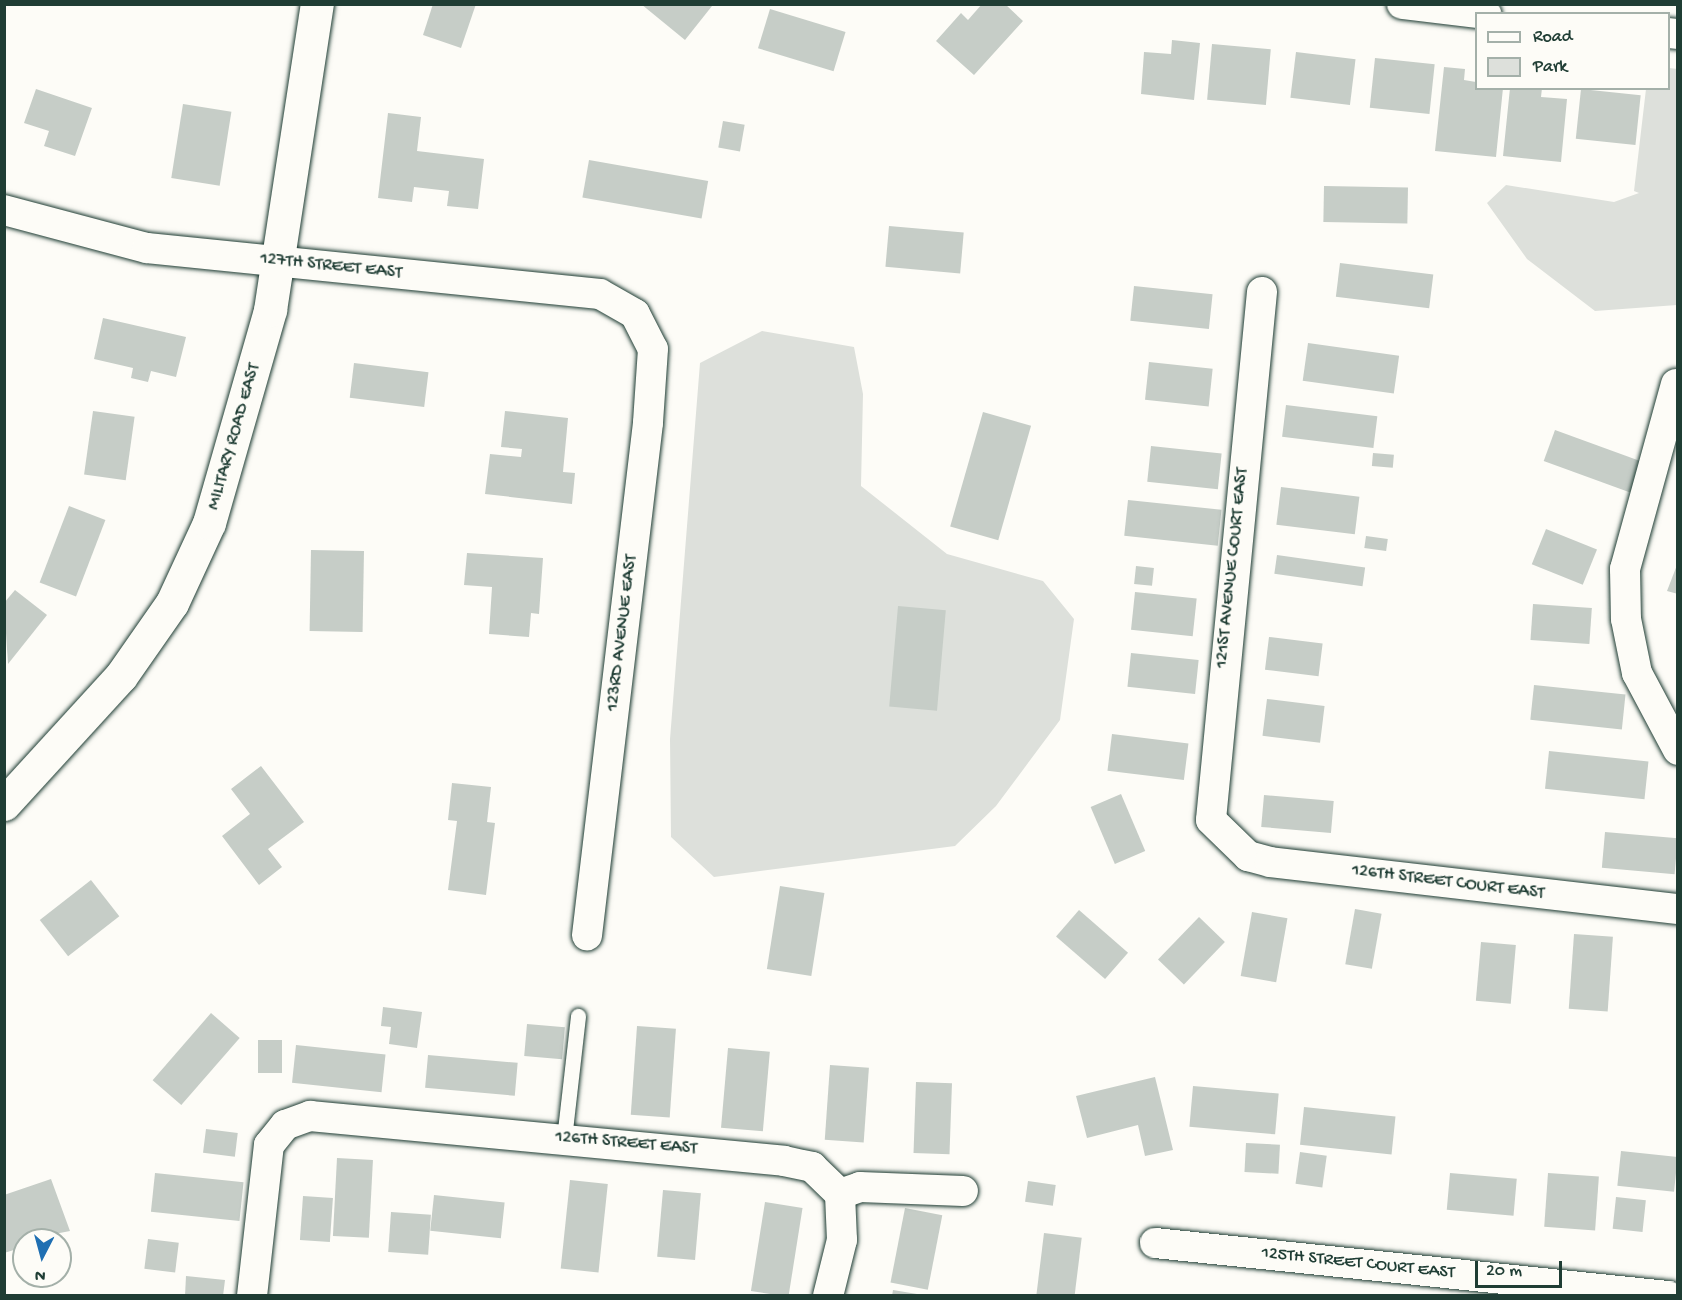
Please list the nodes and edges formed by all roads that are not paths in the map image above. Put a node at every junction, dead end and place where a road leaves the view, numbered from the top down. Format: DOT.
graph roads {
  1 [pos="317,4"];
  2 [pos="1402,4"];
  3 [pos="1475,13"];
  4 [pos="4,210"];
  5 [pos="277,262"];
  6 [pos="1262,292"];
  7 [pos="648,332"];
  8 [pos="1676,384"];
  9 [pos="1677,750"];
  10 [pos="4,804"];
  11 [pos="1225,839"];
  12 [pos="1677,909"];
  13 [pos="587,935"];
  14 [pos="578,1016"];
  15 [pos="564,1138"];
  16 [pos="963,1191"];
  17 [pos="840,1194"];
  18 [pos="1155,1243"];
  19 [pos="252,1296"];
  20 [pos="828,1296"];
  21 [pos="1668,1296"];
  1 -- 5 [label="main road, MILITARY ROAD EAST"];
  2 -- 3 [label="street"];
  4 -- 5 [label="street, 127TH STREET EAST"];
  5 -- 7 [label="street, 127TH STREET EAST"];
  5 -- 10 [label="main road, MILITARY ROAD EAST"];
  6 -- 11 [label="street, 121ST AVENUE COURT EAST"];
  7 -- 13 [label="street, 123RD AVENUE EAST"];
  8 -- 9 [label="street"];
  11 -- 12 [label="street, 126TH STREET COURT EAST"];
  14 -- 15 [label="lane"];
  15 -- 17 [label="street, 126TH STREET EAST"];
  15 -- 19 [label="street, 126TH STREET EAST"];
  16 -- 17 [label="street"];
  17 -- 20 [label="street"];
  18 -- 21 [label="street, 125TH STREET COURT EAST"];
}
